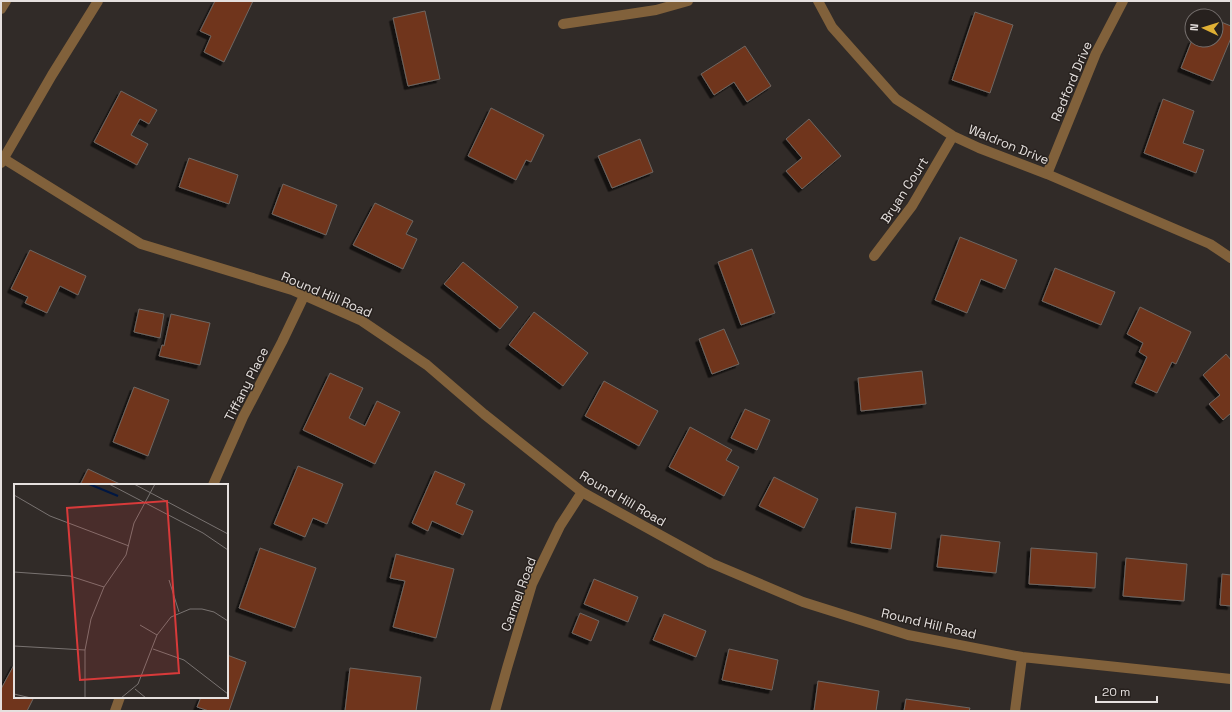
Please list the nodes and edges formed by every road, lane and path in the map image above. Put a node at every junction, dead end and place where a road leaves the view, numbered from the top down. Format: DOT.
graph roads {
  1 [pos="6,1"];
  2 [pos="98,1"];
  3 [pos="688,1"];
  4 [pos="818,1"];
  5 [pos="1123,1"];
  6 [pos="1,9"];
  7 [pos="564,24"];
  8 [pos="953,136"];
  9 [pos="2,159"];
  10 [pos="1047,174"];
  11 [pos="874,256"];
  12 [pos="1231,258"];
  13 [pos="304,296"];
  14 [pos="213,484"];
  15 [pos="582,492"];
  16 [pos="1022,657"];
  17 [pos="1231,679"];
  18 [pos="120,698"];
  19 [pos="115,711"];
  20 [pos="495,711"];
  21 [pos="1015,711"];
  1 -- 6 [label="street"];
  2 -- 9 [label="street"];
  3 -- 7 [label="street"];
  4 -- 8 [label="street, Waldron Drive"];
  5 -- 10 [label="street, Redford Drive"];
  8 -- 10 [label="street, Waldron Drive"];
  8 -- 11 [label="street, Bryan Court"];
  9 -- 13 [label="street, Round Hill Road"];
  10 -- 12 [label="street, Waldron Drive"];
  13 -- 14 [label="street, Tiffany Place"];
  13 -- 15 [label="street, Round Hill Road"];
  15 -- 16 [label="street, Round Hill Road"];
  15 -- 20 [label="street, Carmel Road"];
  16 -- 17 [label="street, Round Hill Road"];
  16 -- 21 [label="street"];
  18 -- 19 [label="street"];
}
